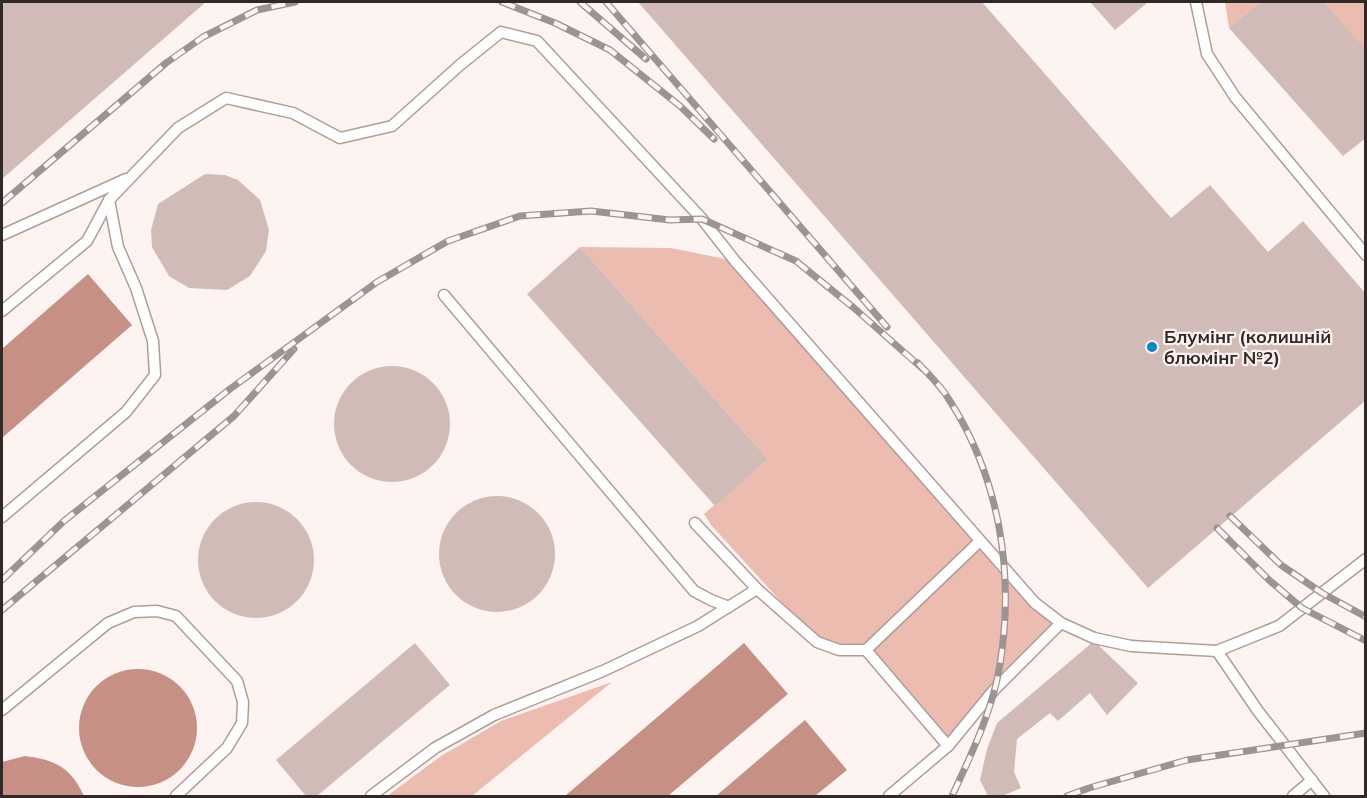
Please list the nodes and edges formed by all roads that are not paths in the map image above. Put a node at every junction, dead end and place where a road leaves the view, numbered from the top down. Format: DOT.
graph roads {
  1 [pos="1196,2"];
  2 [pos="132,177"];
  3 [pos="108,200"];
  4 [pos="2,235"];
  5 [pos="1365,255"];
  6 [pos="444,295"];
  7 [pos="2,311"];
  8 [pos="2,517"];
  9 [pos="695,523"];
  10 [pos="980,541"];
  11 [pos="1365,559"];
  12 [pos="757,590"];
  13 [pos="729,607"];
  14 [pos="1061,623"];
  15 [pos="866,650"];
  16 [pos="1217,651"];
  17 [pos="2,710"];
  18 [pos="948,746"];
  19 [pos="1312,780"];
  20 [pos="189,792"];
  21 [pos="176,796"];
  22 [pos="371,796"];
  23 [pos="889,796"];
  24 [pos="1293,796"];
  25 [pos="1324,796"];
  1 -- 5 [label="lane"];
  2 -- 3 [label="lane"];
  2 -- 4 [label="lane"];
  2 -- 10 [label="lane"];
  3 -- 7 [label="lane"];
  3 -- 8 [label="lane"];
  6 -- 13 [label="lane"];
  9 -- 12 [label="lane"];
  10 -- 14 [label="lane"];
  10 -- 15 [label="lane"];
  11 -- 16 [label="lane"];
  12 -- 13 [label="lane"];
  12 -- 15 [label="lane"];
  13 -- 22 [label="lane"];
  14 -- 16 [label="lane"];
  14 -- 18 [label="lane"];
  15 -- 18 [label="lane"];
  16 -- 19 [label="lane"];
  17 -- 20 [label="lane"];
  18 -- 23 [label="lane"];
  19 -- 24 [label="lane"];
  19 -- 25 [label="lane"];
  20 -- 21 [label="lane"];
}
